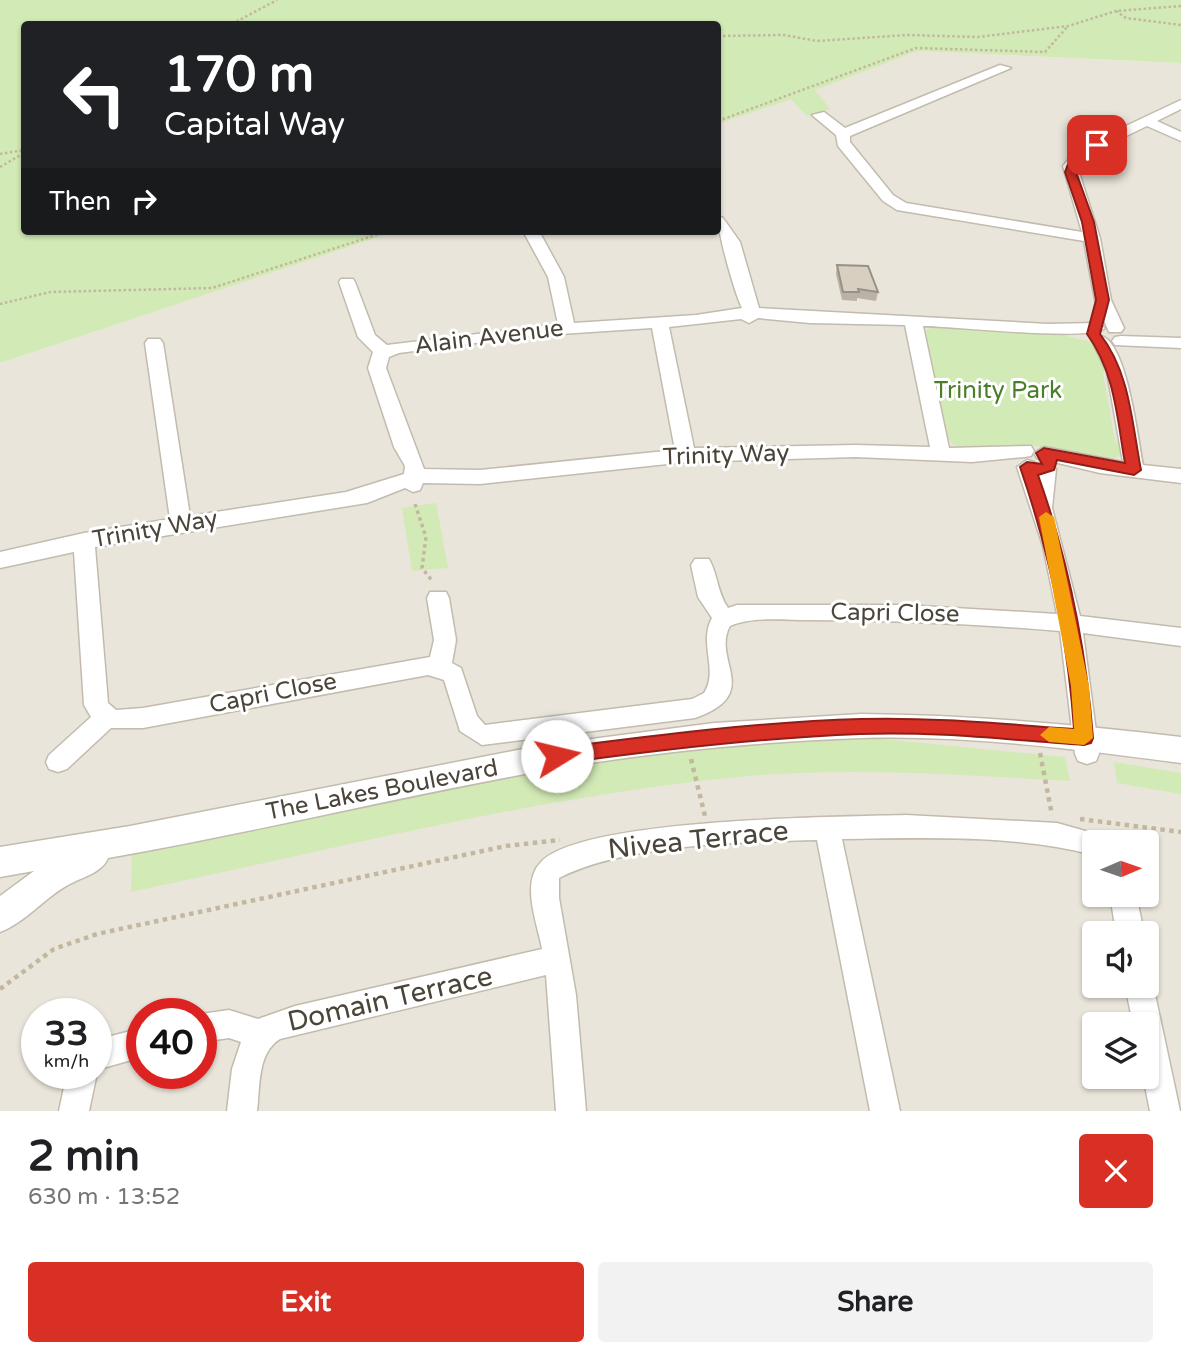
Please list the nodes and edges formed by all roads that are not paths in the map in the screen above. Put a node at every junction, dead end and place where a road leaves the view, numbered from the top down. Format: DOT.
graph roads {
  1 [pos="1005,68"];
  2 [pos="1181,104"];
  3 [pos="819,115"];
  4 [pos="1147,121"];
  5 [pos="844,134"];
  6 [pos="1181,137"];
  7 [pos="721,226"];
  8 [pos="533,235"];
  9 [pos="1091,238"];
  10 [pos="347,282"];
  11 [pos="748,314"];
  12 [pos="913,320"];
  13 [pos="659,321"];
  14 [pos="567,328"];
  15 [pos="1108,334"];
  16 [pos="155,342"];
  17 [pos="1178,343"];
  18 [pos="384,352"];
  19 [pos="941,454"];
  20 [pos="686,455"];
  21 [pos="1036,462"];
  22 [pos="1134,470"];
  23 [pos="1181,476"];
  24 [pos="413,486"];
  25 [pos="181,525"];
  26 [pos="84,541"];
  27 [pos="0,560"];
  28 [pos="702,565"];
  29 [pos="440,594"];
  30 [pos="723,618"];
  31 [pos="1068,621"];
  32 [pos="1181,637"];
  33 [pos="440,667"];
  34 [pos="106,718"];
  35 [pos="803,731"];
  36 [pos="1093,747"];
  37 [pos="1181,750"];
  38 [pos="58,762"];
  39 [pos="1181,766"];
  40 [pos="827,827"];
  41 [pos="130,840"];
  42 [pos="1082,841"];
  43 [pos="0,862"];
  44 [pos="0,916"];
  45 [pos="558,959"];
  46 [pos="1142,998"];
  47 [pos="217,1026"];
  48 [pos="261,1034"];
  49 [pos="79,1089"];
  50 [pos="74,1111"];
  51 [pos="242,1111"];
  52 [pos="571,1111"];
  53 [pos="885,1111"];
  54 [pos="1165,1111"];
  1 -- 5 [label="street"];
  2 -- 4 [label="street"];
  3 -- 5 [label="street"];
  4 -- 6 [label="street"];
  4 -- 9 [label="street"];
  5 -- 9 [label="street"];
  7 -- 11 [label="street"];
  8 -- 14 [label="street"];
  9 -- 15 [label="street"];
  10 -- 18 [label="street"];
  11 -- 12 [label="street, Alain Avenue"];
  11 -- 13 [label="street, Alain Avenue"];
  12 -- 15 [label="street, Alain Avenue"];
  12 -- 19 [label="street"];
  13 -- 14 [label="street, Alain Avenue"];
  13 -- 20 [label="street"];
  14 -- 18 [label="street, Alain Avenue"];
  15 -- 17 [label="street, Alain Avenue"];
  15 -- 22 [label="street"];
  16 -- 25 [label="street"];
  18 -- 24 [label="street, Alain Avenue"];
  19 -- 20 [label="street, Trinity Way"];
  19 -- 21 [label="street, Trinity Way"];
  20 -- 24 [label="street, Trinity Way"];
  21 -- 22 [label="street, Trinity Way"];
  21 -- 31 [label="street"];
  22 -- 23 [label="street, Trinity Way"];
  24 -- 25 [label="street, Trinity Way"];
  25 -- 26 [label="street, Trinity Way"];
  26 -- 27 [label="street, Trinity Way"];
  26 -- 34 [label="street"];
  28 -- 30 [label="street"];
  29 -- 33 [label="street"];
  30 -- 31 [label="street, Capri Close"];
  30 -- 33 [label="street"];
  31 -- 32 [label="street, Capri Close"];
  31 -- 36 [label="street"];
  33 -- 34 [label="street, Capri Close"];
  34 -- 38 [label="street"];
  35 -- 36 [label="street, The Lakes Boulevard"];
  35 -- 36 [label="street, The Lakes Boulevard"];
  35 -- 41 [label="street, The Lakes Boulevard"];
  36 -- 37 [label="street, The Lakes Boulevard"];
  36 -- 39 [label="street, The Lakes Boulevard"];
  40 -- 42 [label="street, Nivea Terrace"];
  40 -- 45 [label="street, Nivea Terrace"];
  40 -- 53 [label="street"];
  41 -- 43 [label="street, The Lakes Boulevard"];
  41 -- 44 [label="street, The Lakes Boulevard"];
  45 -- 48 [label="street, Domain Terrace"];
  45 -- 52 [label="street, Nivea Terrace"];
  46 -- 54 [label="street"];
  47 -- 48 [label="street"];
  48 -- 51 [label="street, Domain Terrace"];
  49 -- 50 [label="street"];
}
